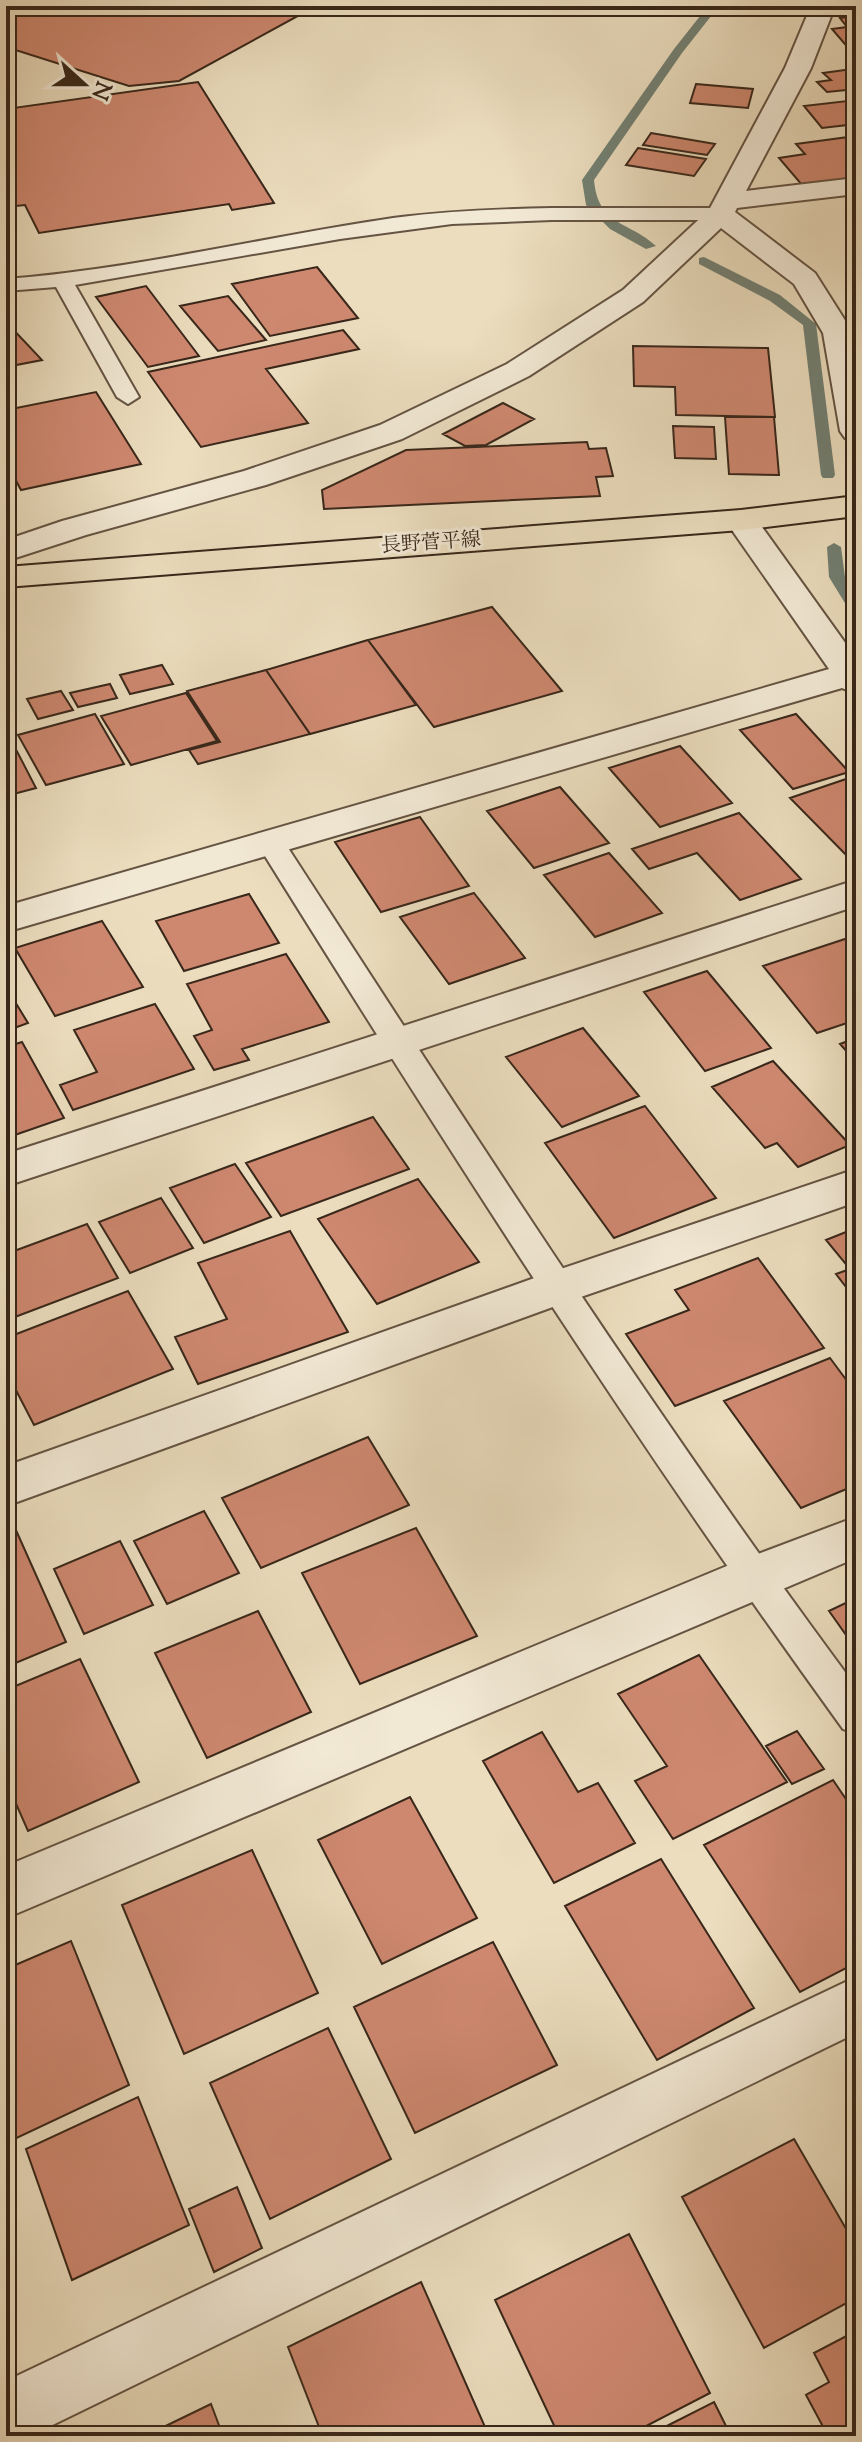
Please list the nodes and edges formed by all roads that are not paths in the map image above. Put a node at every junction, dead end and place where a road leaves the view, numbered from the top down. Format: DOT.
graph roads {
  1 [pos="823,6"];
  2 [pos="856,186"];
  3 [pos="724,208"];
  4 [pos="63,282"];
  5 [pos="6,285"];
  6 [pos="128,397"];
  7 [pos="856,431"];
  8 [pos="856,506"];
  9 [pos="741,520"];
  10 [pos="6,551"];
  11 [pos="6,577"];
  12 [pos="852,679"];
  13 [pos="269,840"];
  14 [pos="856,893"];
  15 [pos="6,919"];
  16 [pos="396,1042"];
  17 [pos="6,1170"];
  18 [pos="856,1185"];
  19 [pos="556,1288"];
  20 [pos="6,1486"];
  21 [pos="856,1537"];
  22 [pos="752,1578"];
  23 [pos="856,1717"];
  24 [pos="6,1892"];
  25 [pos="856,2004"];
  26 [pos="6,2414"];
  1 -- 3 [label="street"];
  2 -- 3 [label="street"];
  3 -- 4 [label="lane"];
  3 -- 7 [label="street"];
  3 -- 10 [label="street"];
  4 -- 5 [label="lane"];
  4 -- 6 [label="lane"];
  8 -- 9 [label="main road, 長野菅平線"];
  9 -- 11 [label="main road, 長野菅平線"];
  9 -- 12 [label="street"];
  12 -- 13 [label="street"];
  13 -- 15 [label="street"];
  13 -- 16 [label="lane"];
  14 -- 16 [label="street"];
  16 -- 17 [label="street"];
  16 -- 19 [label="lane"];
  18 -- 19 [label="street"];
  19 -- 20 [label="street"];
  19 -- 22 [label="lane"];
  21 -- 22 [label="street"];
  22 -- 23 [label="lane"];
  22 -- 24 [label="street"];
  25 -- 26 [label="street"];
}
